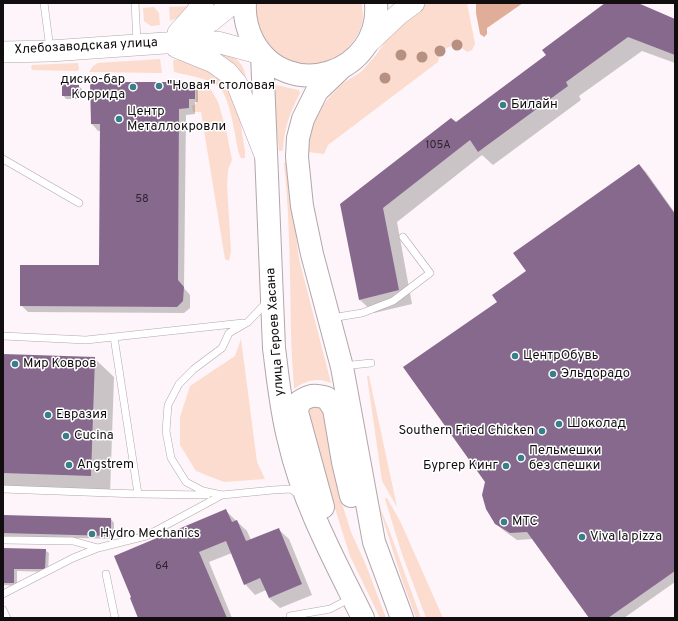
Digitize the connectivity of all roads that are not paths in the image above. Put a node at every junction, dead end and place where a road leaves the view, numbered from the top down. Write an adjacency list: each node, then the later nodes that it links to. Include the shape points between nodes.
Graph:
1 (44, 3): 11 (lane)
2 (135, 3): 9 (lane)
3 (203, 3): 8 (main road)
4 (233, 3): 8 (main road, via 211,21)
5 (245, 3): 13 (main road, via 249,34)
6 (376, 3): 10 (main road, via 375,22)
7 (414, 3): 10 (main road)
8 (168, 43): 9 (main road, Хлебозаводская улица); 13 (main road, Хлебозаводская улица, via 217,42); 16 (main road, via 213,62 227,72 237,84)
9 (138, 44): 11 (main road, Хлебозаводская улица)
10 (366, 45): 14 (main road)
11 (50, 51): 12 (main road, Хлебозаводская улица)
12 (3, 52)
13 (262, 54): 14 (main road, via 281,69 292,73 316,76); 16 (main road, улица Героев Хасана)
14 (340, 69): 20 (main road, via 317,91 303,118 297,157 302,206)
15 (3, 159): 17 (lane)
16 (266, 159): 19 (main road, улица Героев Хасана)
17 (79, 203)
18 (404, 237): 20 (lane, via 430,274 393,301 362,313)
19 (271, 278): 21 (lane, via 264,305); 29 (main road, улица Героев Хасана, via 274,348 280,396 289,442)
20 (329, 318): 25 (main road)
21 (248, 322): 23 (lane); 28 (lane, via 229,332 222,348 179,384 168,405 166,431 172,458 186,482 203,491)
22 (3, 336): 23 (lane, via 86,340)
23 (114, 337): 27 (lane)
24 (371, 363): 25 (lane)
25 (342, 367): 31 (main road)
26 (3, 489): 27 (lane)
27 (138, 494): 28 (lane)
28 (222, 495): 29 (lane, via 291,489); 32 (lane, via 146,536)
29 (308, 502): 33 (main road, улица Героев Хасана)
30 (3, 540): 32 (lane, via 73,541)
31 (374, 542): 33 (main road, via 353,502 334,409 327,398 316,394 299,402 298,412 324,510); 42 (main road)
32 (98, 548): 35 (lane)
33 (331, 551): 36 (main road, улица Героев Хасана)
34 (106, 574): 40 (lane)
35 (3, 594)
36 (353, 597): 38 (lane, via 330,609); 41 (main road, улица Героев Хасана)
37 (3, 610): 39 (lane)
38 (290, 616)
39 (7, 618)
40 (114, 618)
41 (363, 618)
42 (402, 618)

